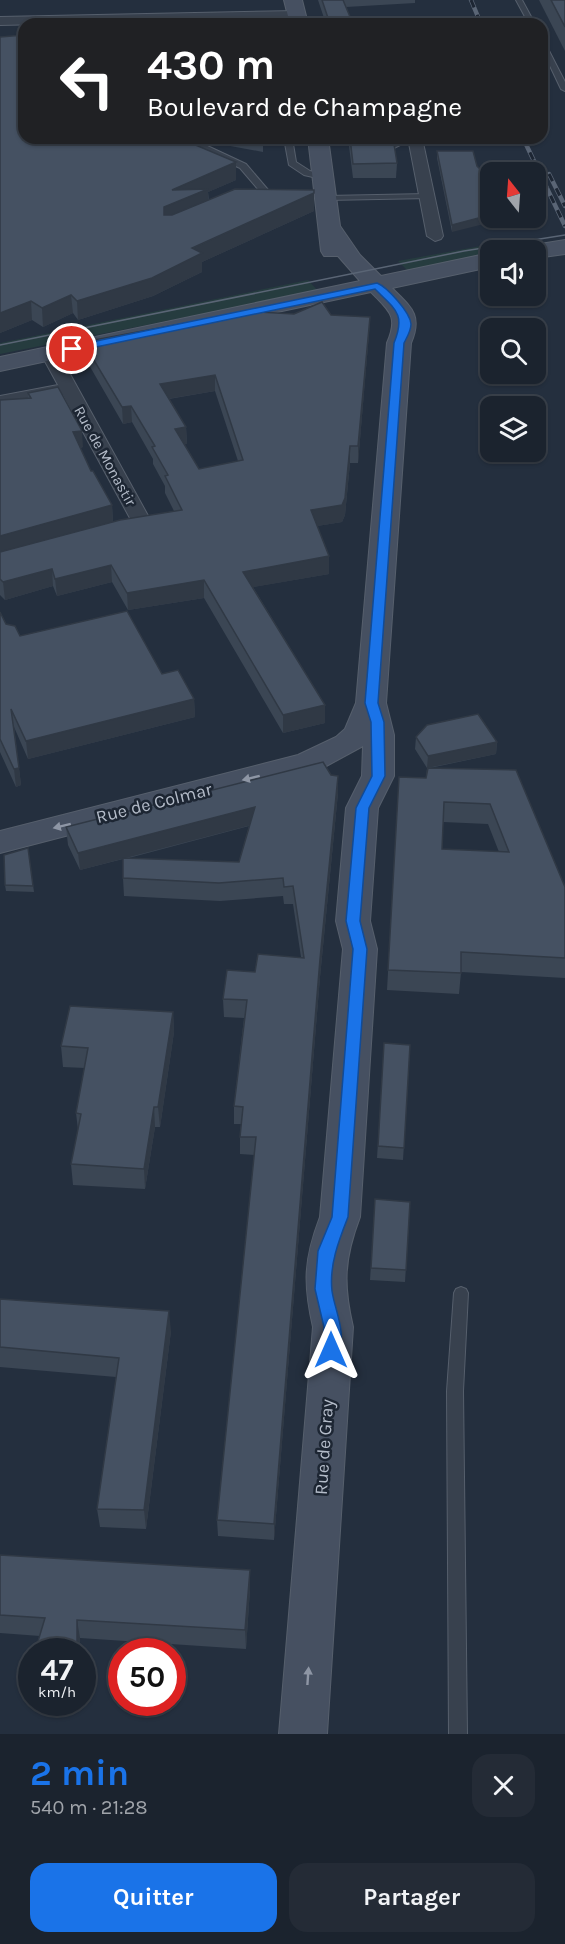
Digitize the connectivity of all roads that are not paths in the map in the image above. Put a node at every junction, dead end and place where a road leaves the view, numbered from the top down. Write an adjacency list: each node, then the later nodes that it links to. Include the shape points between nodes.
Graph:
1 (519, 0): 2 (lane)
2 (529, 18)
3 (0, 21): 4 (street)
4 (18, 21)
5 (548, 55): 6 (lane)
6 (565, 88)
7 (289, 144): 13 (lane, via 292,163 307,172)
8 (319, 144): 13 (main road, Rue de Gray)
9 (398, 144): 12 (lane)
10 (416, 144): 14 (street)
11 (198, 146): 15 (lane, via 243,166 277,201)
12 (392, 147)
13 (324, 196): 14 (lane); 20 (main road, Rue de Gray, via 333,255)
14 (427, 196): 16 (street)
15 (263, 200)
16 (435, 236)
17 (565, 247): 18 (main road)
18 (546, 250)
19 (480, 262): 20 (main road)
20 (369, 287): 21 (main road); 26 (main road, Rue de Gray, via 399,343)
21 (50, 354): 22 (main road); 23 (street, Rue de Monastir)
22 (0, 364)
23 (68, 388): 24 (street); 25 (street, Rue de Monastir, via 142,523)
24 (0, 401)
25 (98, 535)
26 (371, 703): 27 (main road, Rue de Colmar, via 353,739); 28 (main road, Rue de Gray, via 378,728 378,776)
27 (308, 763): 28 (main road, Rue de Colmar, via 342,762 349,766 357,774); 29 (main road, Rue de Colmar, one-way to 29)
28 (363, 808): 31 (main road, Rue de Gray, one-way to 28, via 333,1327 324,1289 326,1251 340,1217 360,949 353,921)
29 (0, 842)
30 (461, 1293): 32 (lane, via 455,1391)
31 (303, 1734)
32 (459, 1734)

